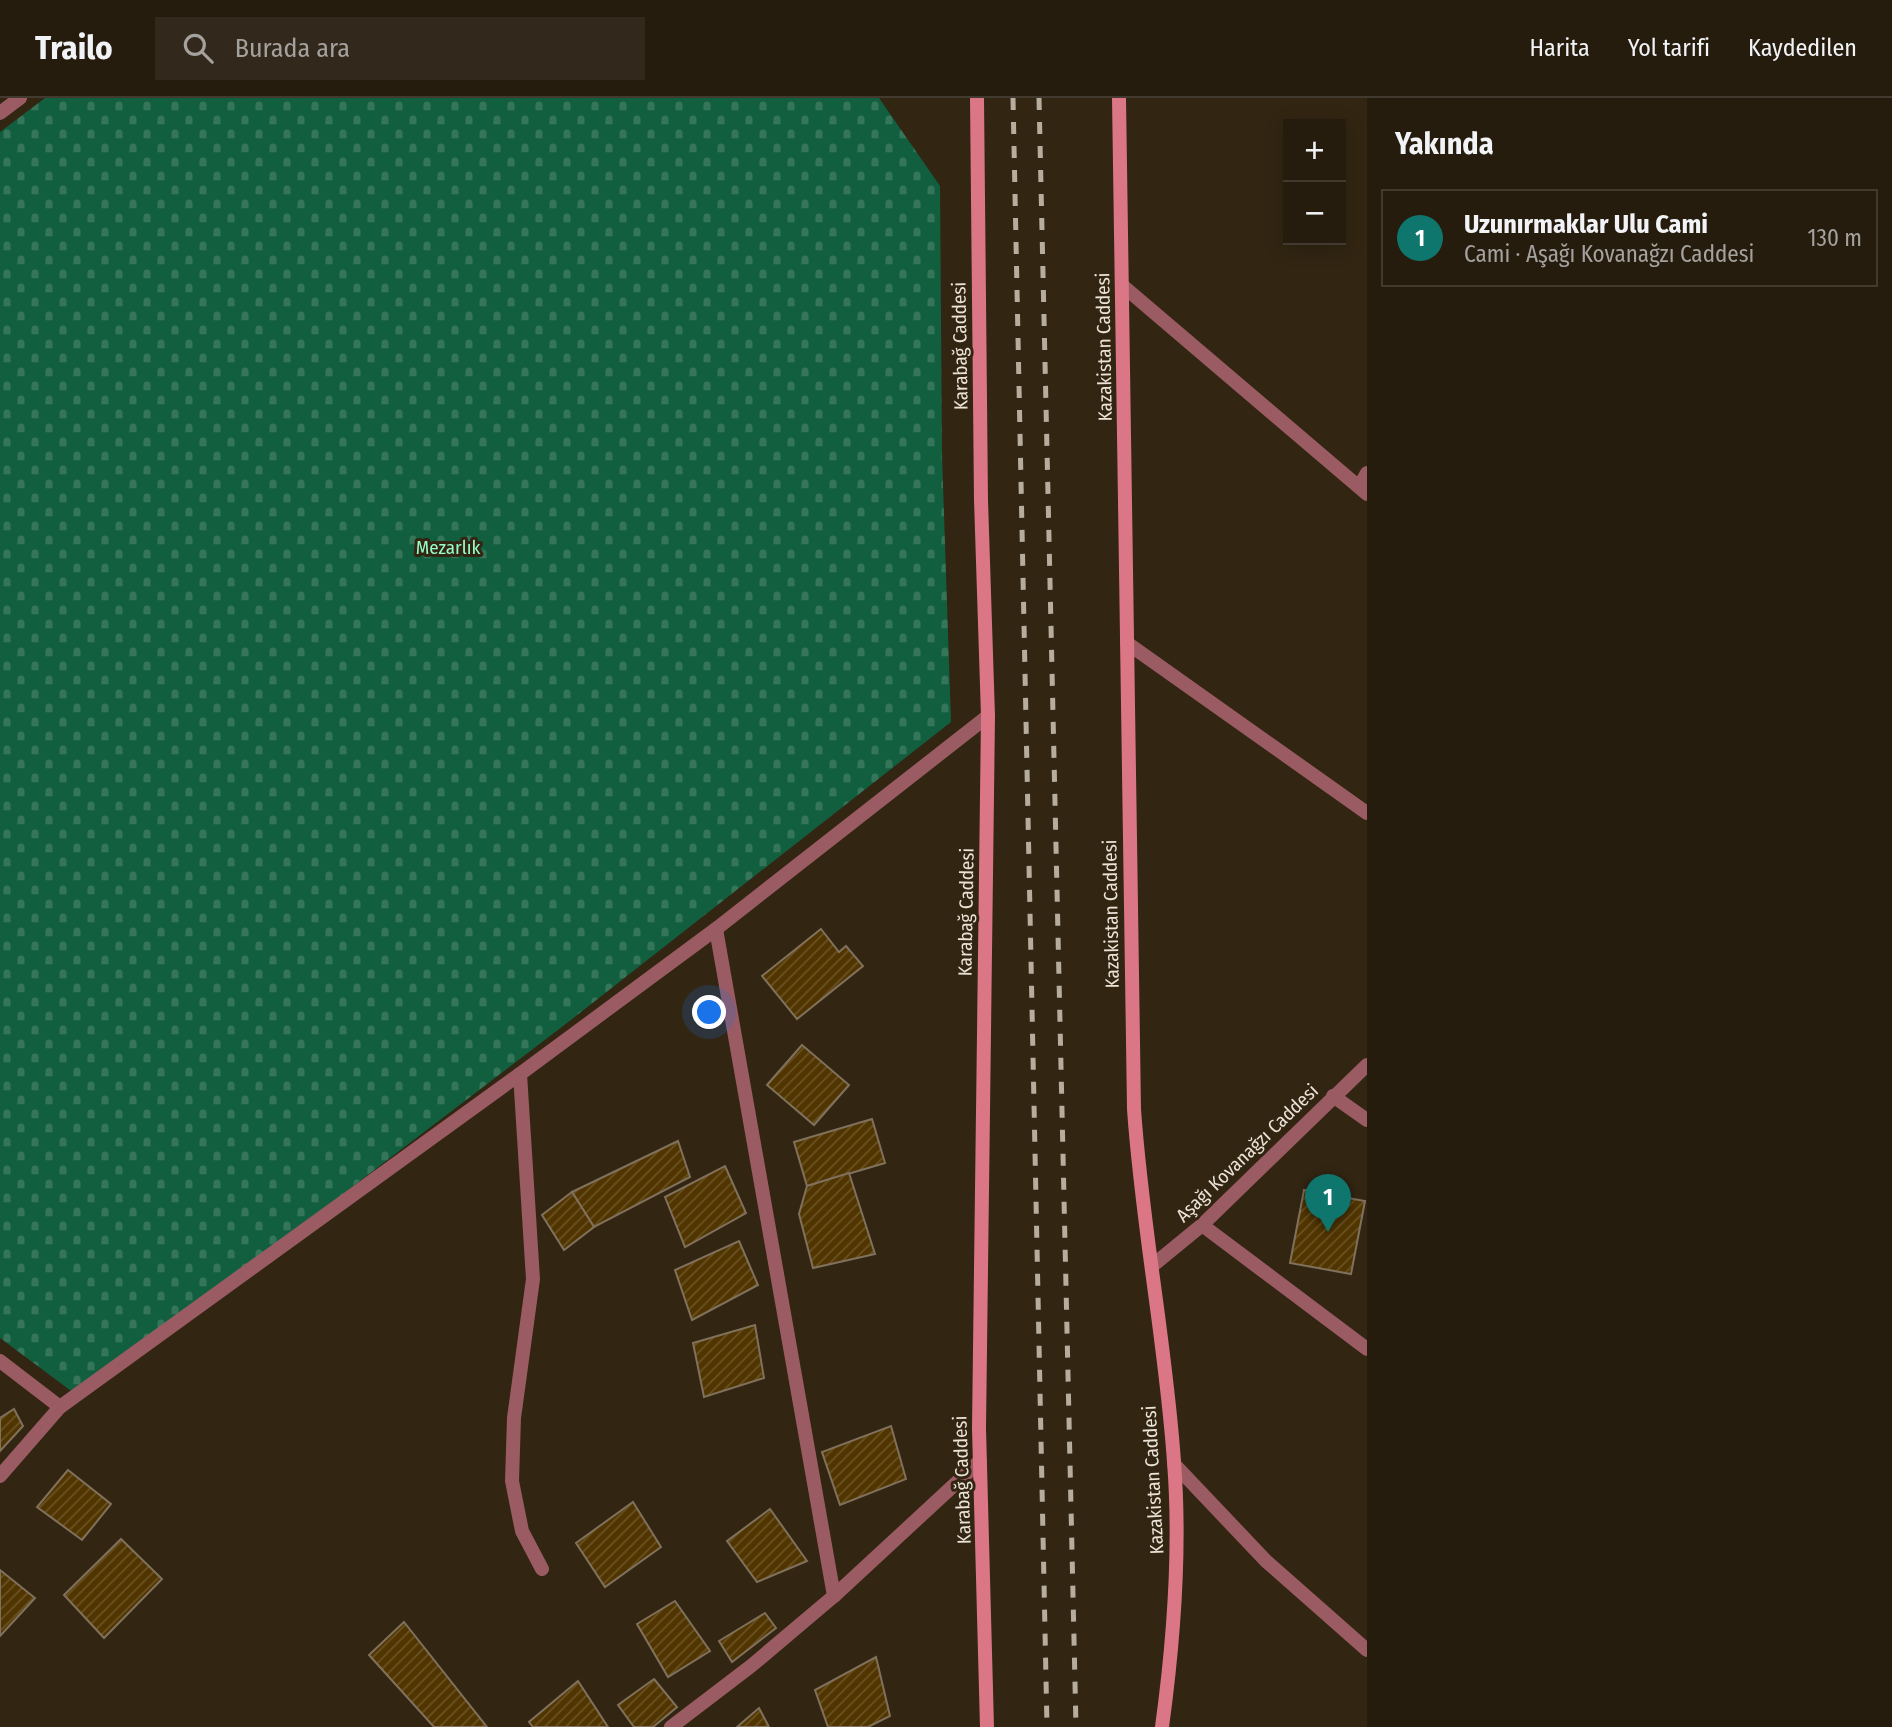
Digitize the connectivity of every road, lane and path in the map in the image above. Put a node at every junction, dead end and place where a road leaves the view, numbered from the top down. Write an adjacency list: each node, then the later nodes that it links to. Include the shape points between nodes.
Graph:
1 (20, 98): 4 (street)
2 (977, 98): 9 (main road, Karabağ Caddesi)
3 (1119, 98): 5 (main road, Kazakistan Caddesi)
4 (0, 113)
5 (1123, 286): 7 (street); 8 (main road, Kazakistan Caddesi)
6 (1367, 473): 7 (street)
7 (1363, 490)
8 (1127, 643): 10 (street); 17 (main road, Kazakistan Caddesi, via 1134,1109)
9 (988, 716): 11 (street); 21 (main road, Karabağ Caddesi)
10 (1367, 813)
11 (716, 929): 13 (street); 25 (street)
12 (1367, 1065): 14 (street, Aşağı Kovanağzı Caddesi)
13 (520, 1074): 20 (street); 24 (street, via 533,1279 514,1418 512,1481 522,1531)
14 (1333, 1097): 15 (street); 16 (street, Aşağı Kovanağzı Caddesi)
15 (1367, 1120)
16 (1202, 1224): 17 (street, Aşağı Kovanağzı Caddesi); 18 (street)
17 (1152, 1266): 22 (main road, Kazakistan Caddesi)
18 (1367, 1349)
19 (0, 1361): 20 (street)
20 (60, 1407): 23 (street)
21 (980, 1461): 25 (street); 28 (main road, Karabağ Caddesi)
22 (1174, 1464): 26 (street, via 1266,1561); 29 (main road, Kazakistan Caddesi, via 1176,1595)
23 (0, 1476)
24 (542, 1569)
25 (834, 1596): 27 (street)
26 (1367, 1650)
27 (671, 1727)
28 (987, 1727)
29 (1162, 1727)

